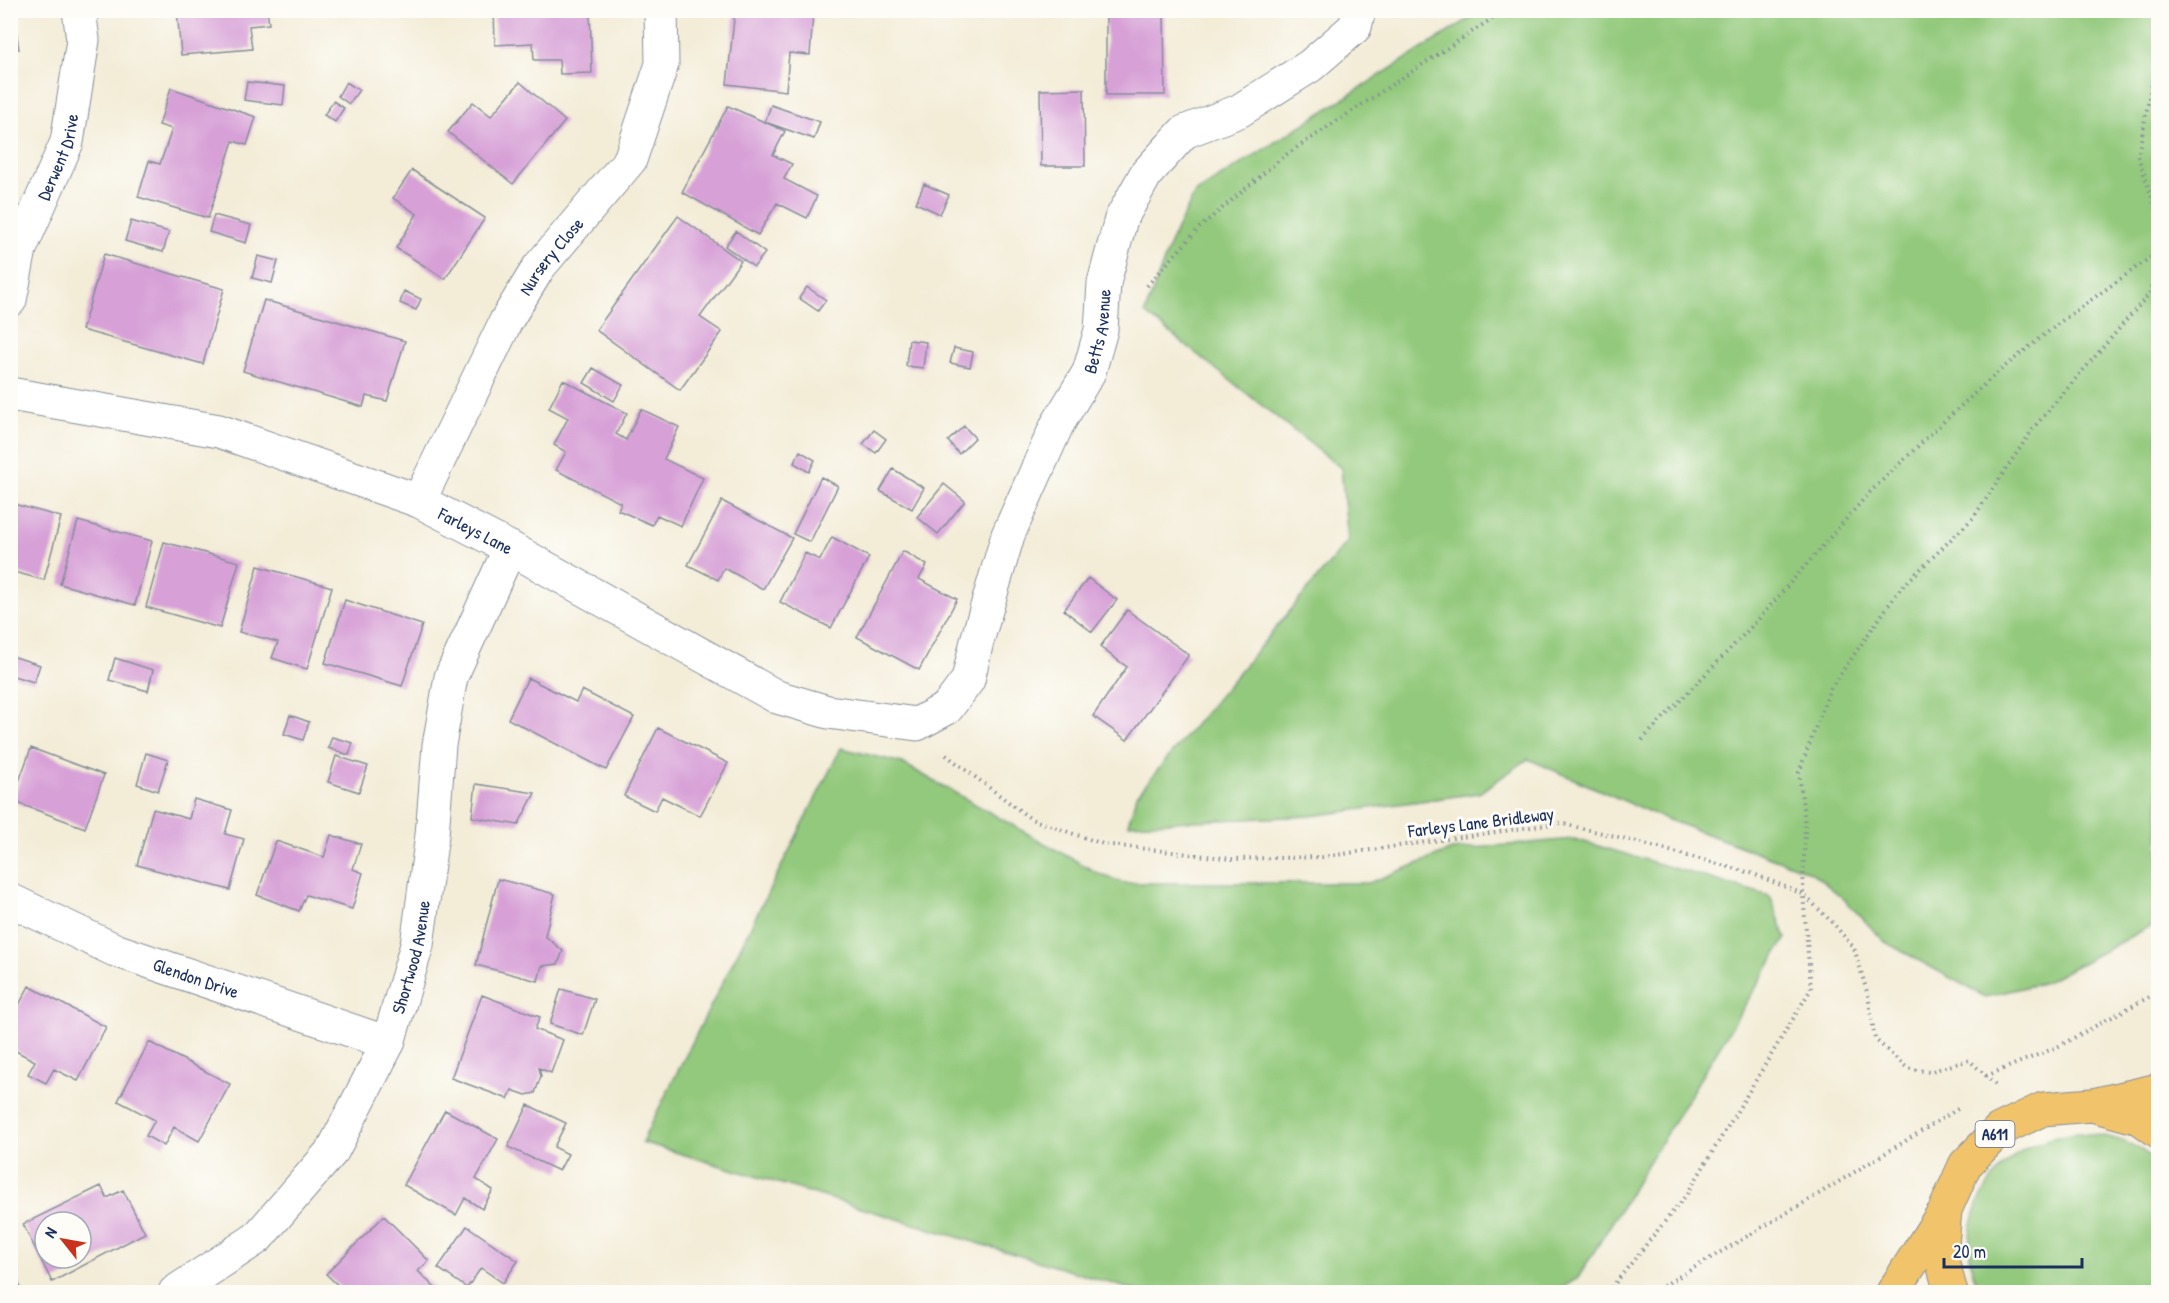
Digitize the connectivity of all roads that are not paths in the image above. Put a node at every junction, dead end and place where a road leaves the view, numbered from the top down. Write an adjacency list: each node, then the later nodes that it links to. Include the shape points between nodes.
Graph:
1 (79, 10): 4 (street, Derwent Drive, via 83,40 67,142 20,249)
2 (661, 10): 6 (street, Nursery Close, via 662,64 630,160 539,267 506,321)
3 (1359, 10): 8 (street, Betts Avenue, via 1355,27 1310,66 1239,111 1184,132 1146,174 1121,219 1104,283 1101,330 1089,372 1057,425 1008,535 968,680 947,708)
4 (10, 300)
5 (10, 394): 6 (street, Farleys Lane, via 219,431)
6 (419, 501): 7 (street, Farleys Lane)
7 (510, 548): 8 (street, Farleys Lane, via 777,697 828,712); 10 (street, Shortwood Avenue, via 451,677 439,745 417,945)
8 (917, 724)
9 (10, 900): 10 (street, Glendon Drive, via 115,950)
10 (388, 1043): 15 (street, Shortwood Avenue, via 333,1150 257,1238)
11 (2158, 1090): 12 (main road, A611)
12 (2092, 1105): 13 (main road, A611, via 2140,1118); 14 (main road, A611, via 2043,1109 1999,1130 1965,1166)
13 (2158, 1131)
14 (1945, 1210): 16 (main road, A611); 17 (main road, A611, via 1941,1257)
15 (176, 1293)
16 (1893, 1293)
17 (1951, 1293)

